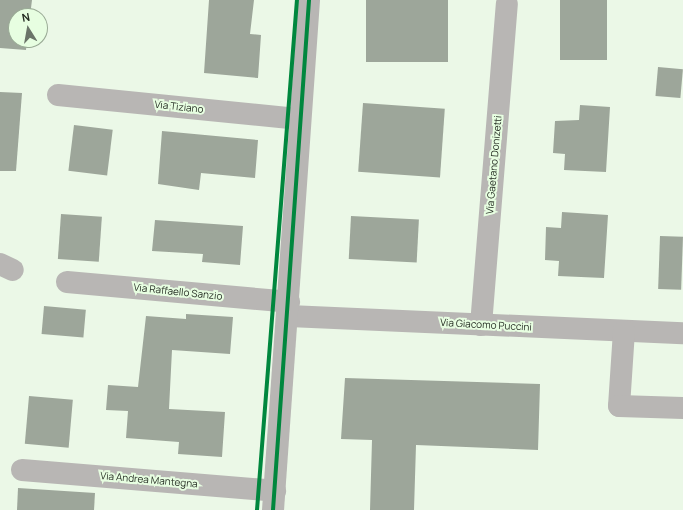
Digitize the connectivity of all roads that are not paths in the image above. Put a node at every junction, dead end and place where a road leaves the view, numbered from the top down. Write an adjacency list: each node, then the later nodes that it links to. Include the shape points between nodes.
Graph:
1 (309, 0): 4 (street)
2 (508, 4): 7 (street, Via Gaetano Donizetti)
3 (58, 95): 4 (street, Via Tiziano)
4 (300, 119): 6 (street)
5 (67, 282): 6 (street, Via Raffaello Sanzio)
6 (289, 309): 7 (street, Via Giacomo Puccini); 12 (street)
7 (481, 325): 8 (street, Via Giacomo Puccini)
8 (624, 331): 9 (street, Via Giacomo Puccini); 10 (street, via 619,406)
9 (683, 333)
10 (683, 408)
11 (22, 470): 12 (street, Via Andrea Mantegna)
12 (274, 501)

